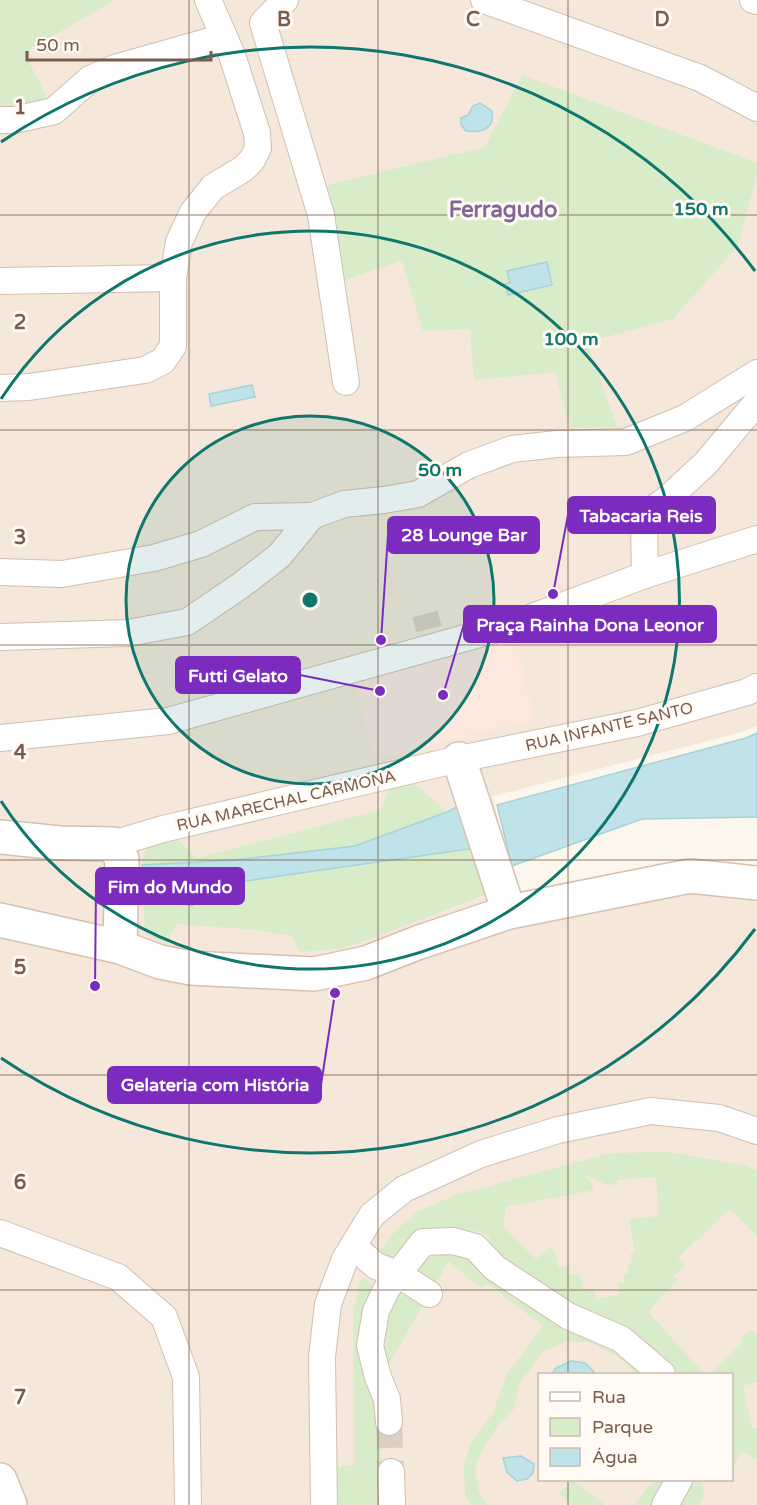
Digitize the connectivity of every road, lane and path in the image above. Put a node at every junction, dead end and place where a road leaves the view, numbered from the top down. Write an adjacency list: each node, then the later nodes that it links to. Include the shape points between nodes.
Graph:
1 (208, 0): 5 (street)
2 (285, 0): 4 (street)
3 (484, 0): 6 (street, via 700,78)
4 (263, 23): 5 (street); 11 (street, via 321,215)
5 (228, 46): 7 (street, via 107,72 90,80 54,111); 8 (street, via 257,133 258,148 243,169 213,187 193,212 179,242)
6 (757, 108)
7 (0, 120)
8 (173, 278): 9 (street); 12 (street, via 173,346 163,361 146,370)
9 (0, 281)
10 (757, 373): 14 (street, via 685,418 626,442 512,449 469,465 418,494 344,504)
11 (346, 382)
12 (0, 388)
13 (757, 402): 17 (street, via 706,463 649,512 644,524)
14 (312, 516): 16 (street, via 255,517 201,544 154,558 62,574); 18 (street, via 279,556 187,622 128,633)
15 (757, 539): 17 (street)
16 (0, 572)
17 (645, 575): 20 (street, via 508,626 168,721)
18 (0, 637)
19 (757, 687): 21 (street, RUA INFANTE SANTO)
20 (0, 738)
21 (463, 772): 23 (street, RUA MARECHAL CARMONA, via 163,829); 25 (street)
22 (0, 837): 23 (street, RUA MARECHAL CARMONA)
23 (118, 851): 27 (street)
24 (757, 883): 25 (street, via 690,876)
25 (509, 912): 27 (street, via 366,963 314,974 191,968 160,962)
26 (0, 920): 27 (street)
27 (120, 947)
28 (757, 1131): 30 (street, via 719,1118 651,1111 558,1130 481,1154 404,1189 372,1215)
29 (0, 1233): 39 (street, via 118,1277 164,1317 186,1377)
30 (352, 1246): 31 (street, via 376,1266); 40 (street, via 328,1304 322,1357)
31 (398, 1274): 32 (street); 33 (street, via 423,1242 453,1241 475,1247 495,1268 568,1316 621,1339); 34 (street, via 376,1311 370,1346 387,1399)
32 (429, 1294)
33 (661, 1373)
34 (389, 1422)
35 (391, 1472): 41 (street)
36 (0, 1480): 38 (street)
37 (678, 1481): 42 (street)
38 (10, 1505)
39 (188, 1505)
40 (324, 1505)
41 (392, 1505)
42 (665, 1505)

